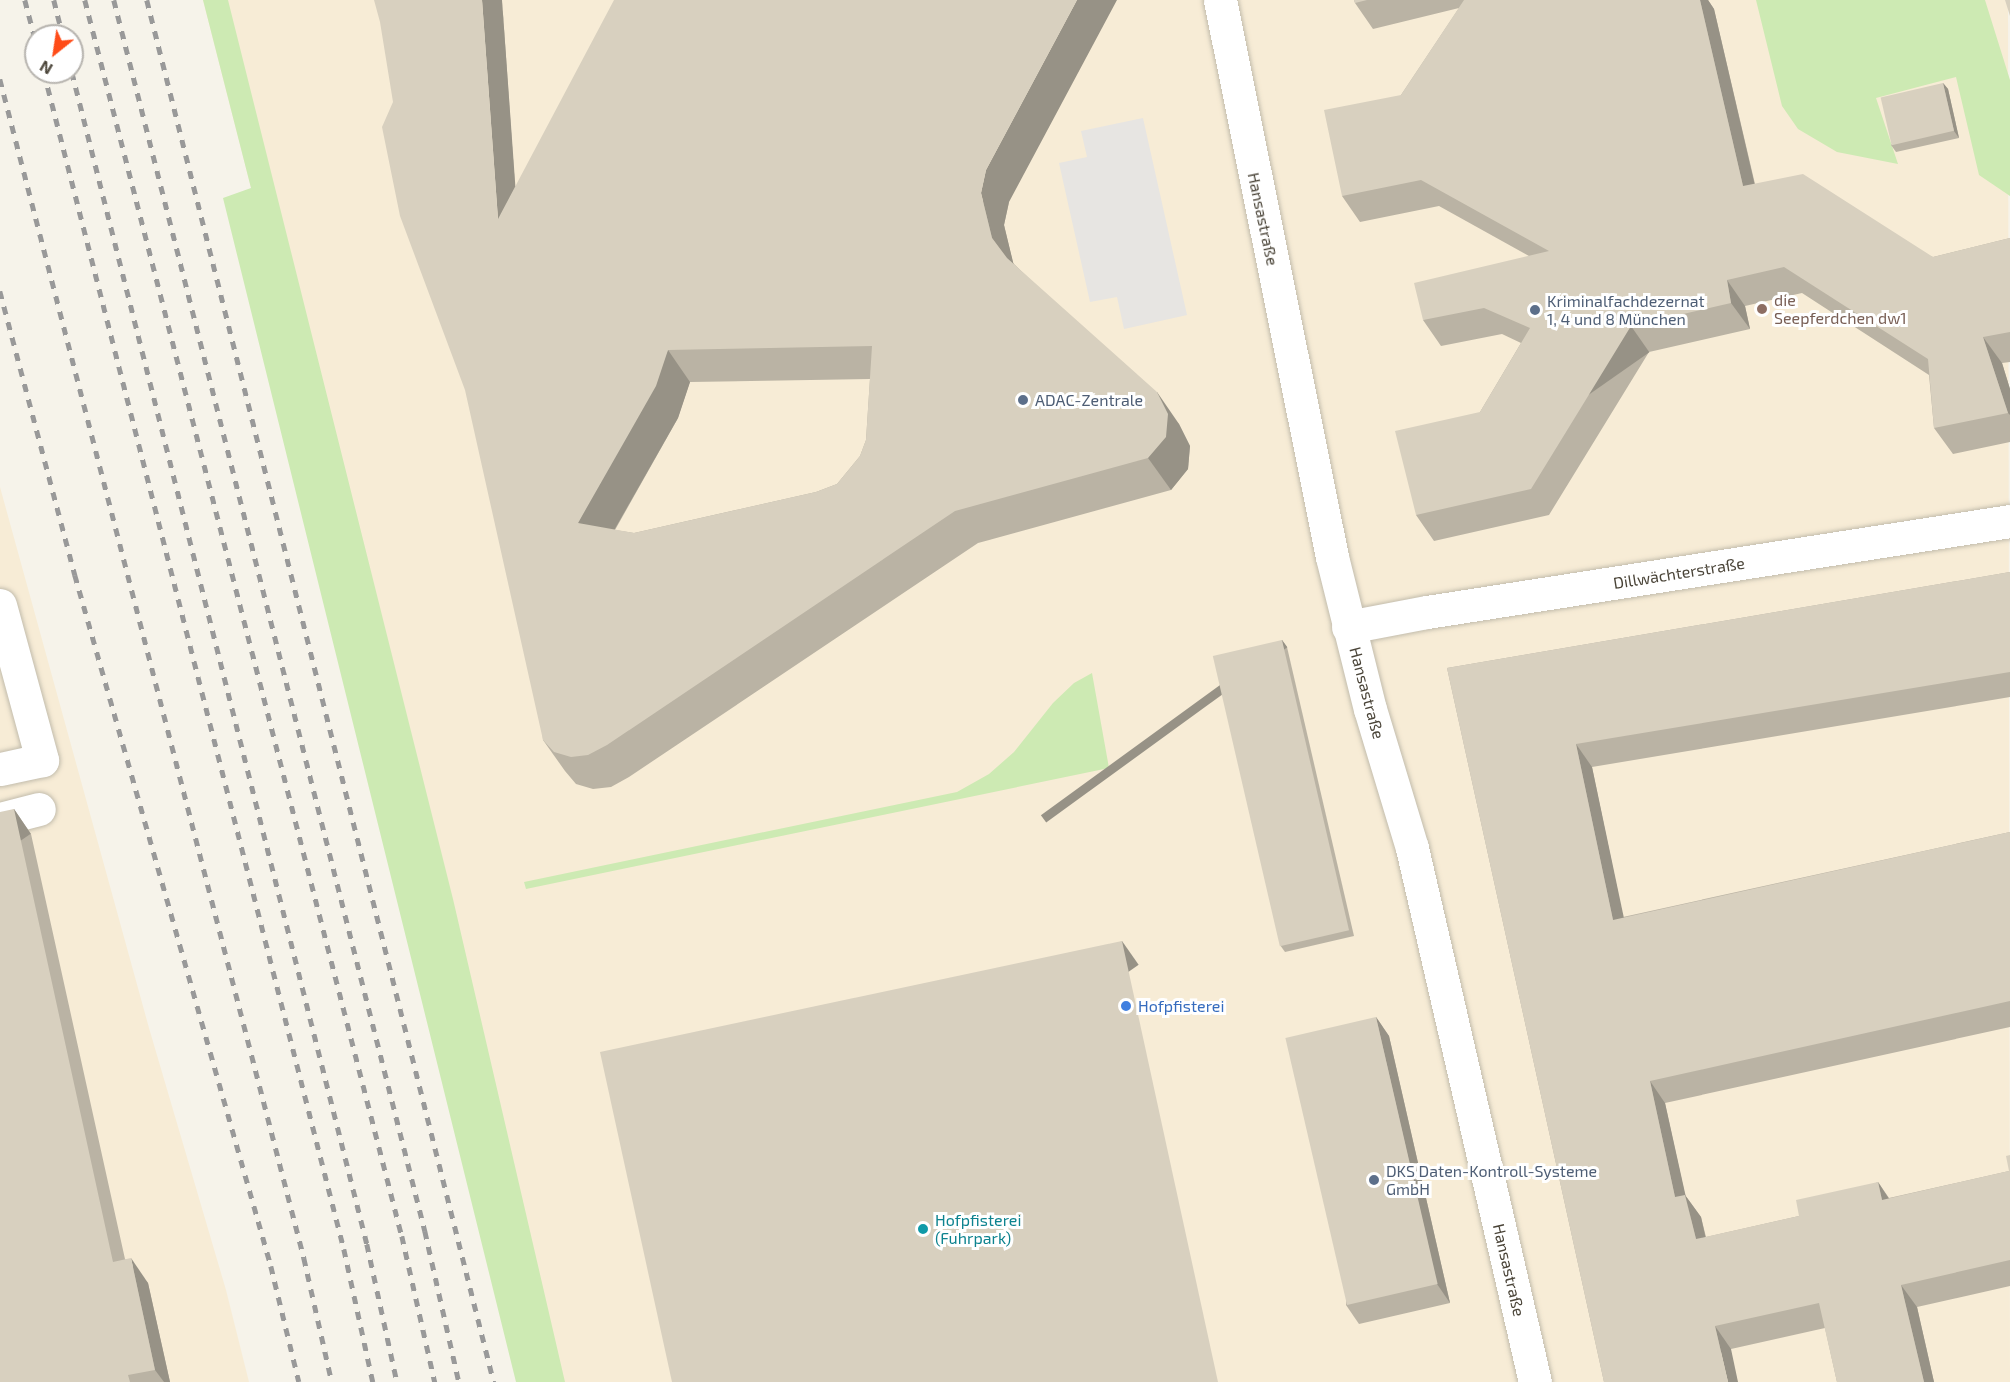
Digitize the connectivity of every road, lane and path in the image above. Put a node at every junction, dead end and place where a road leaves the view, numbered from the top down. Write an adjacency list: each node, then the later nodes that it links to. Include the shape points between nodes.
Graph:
1 (1220, 0): 4 (street, Hansastraße)
2 (2010, 521): 4 (street, Dillwächterstraße)
3 (0, 605): 5 (street, via 42,760)
4 (1348, 627): 8 (street, Hansastraße, via 1412,848)
5 (0, 769)
6 (39, 809): 7 (street)
7 (0, 819)
8 (1535, 1382)

